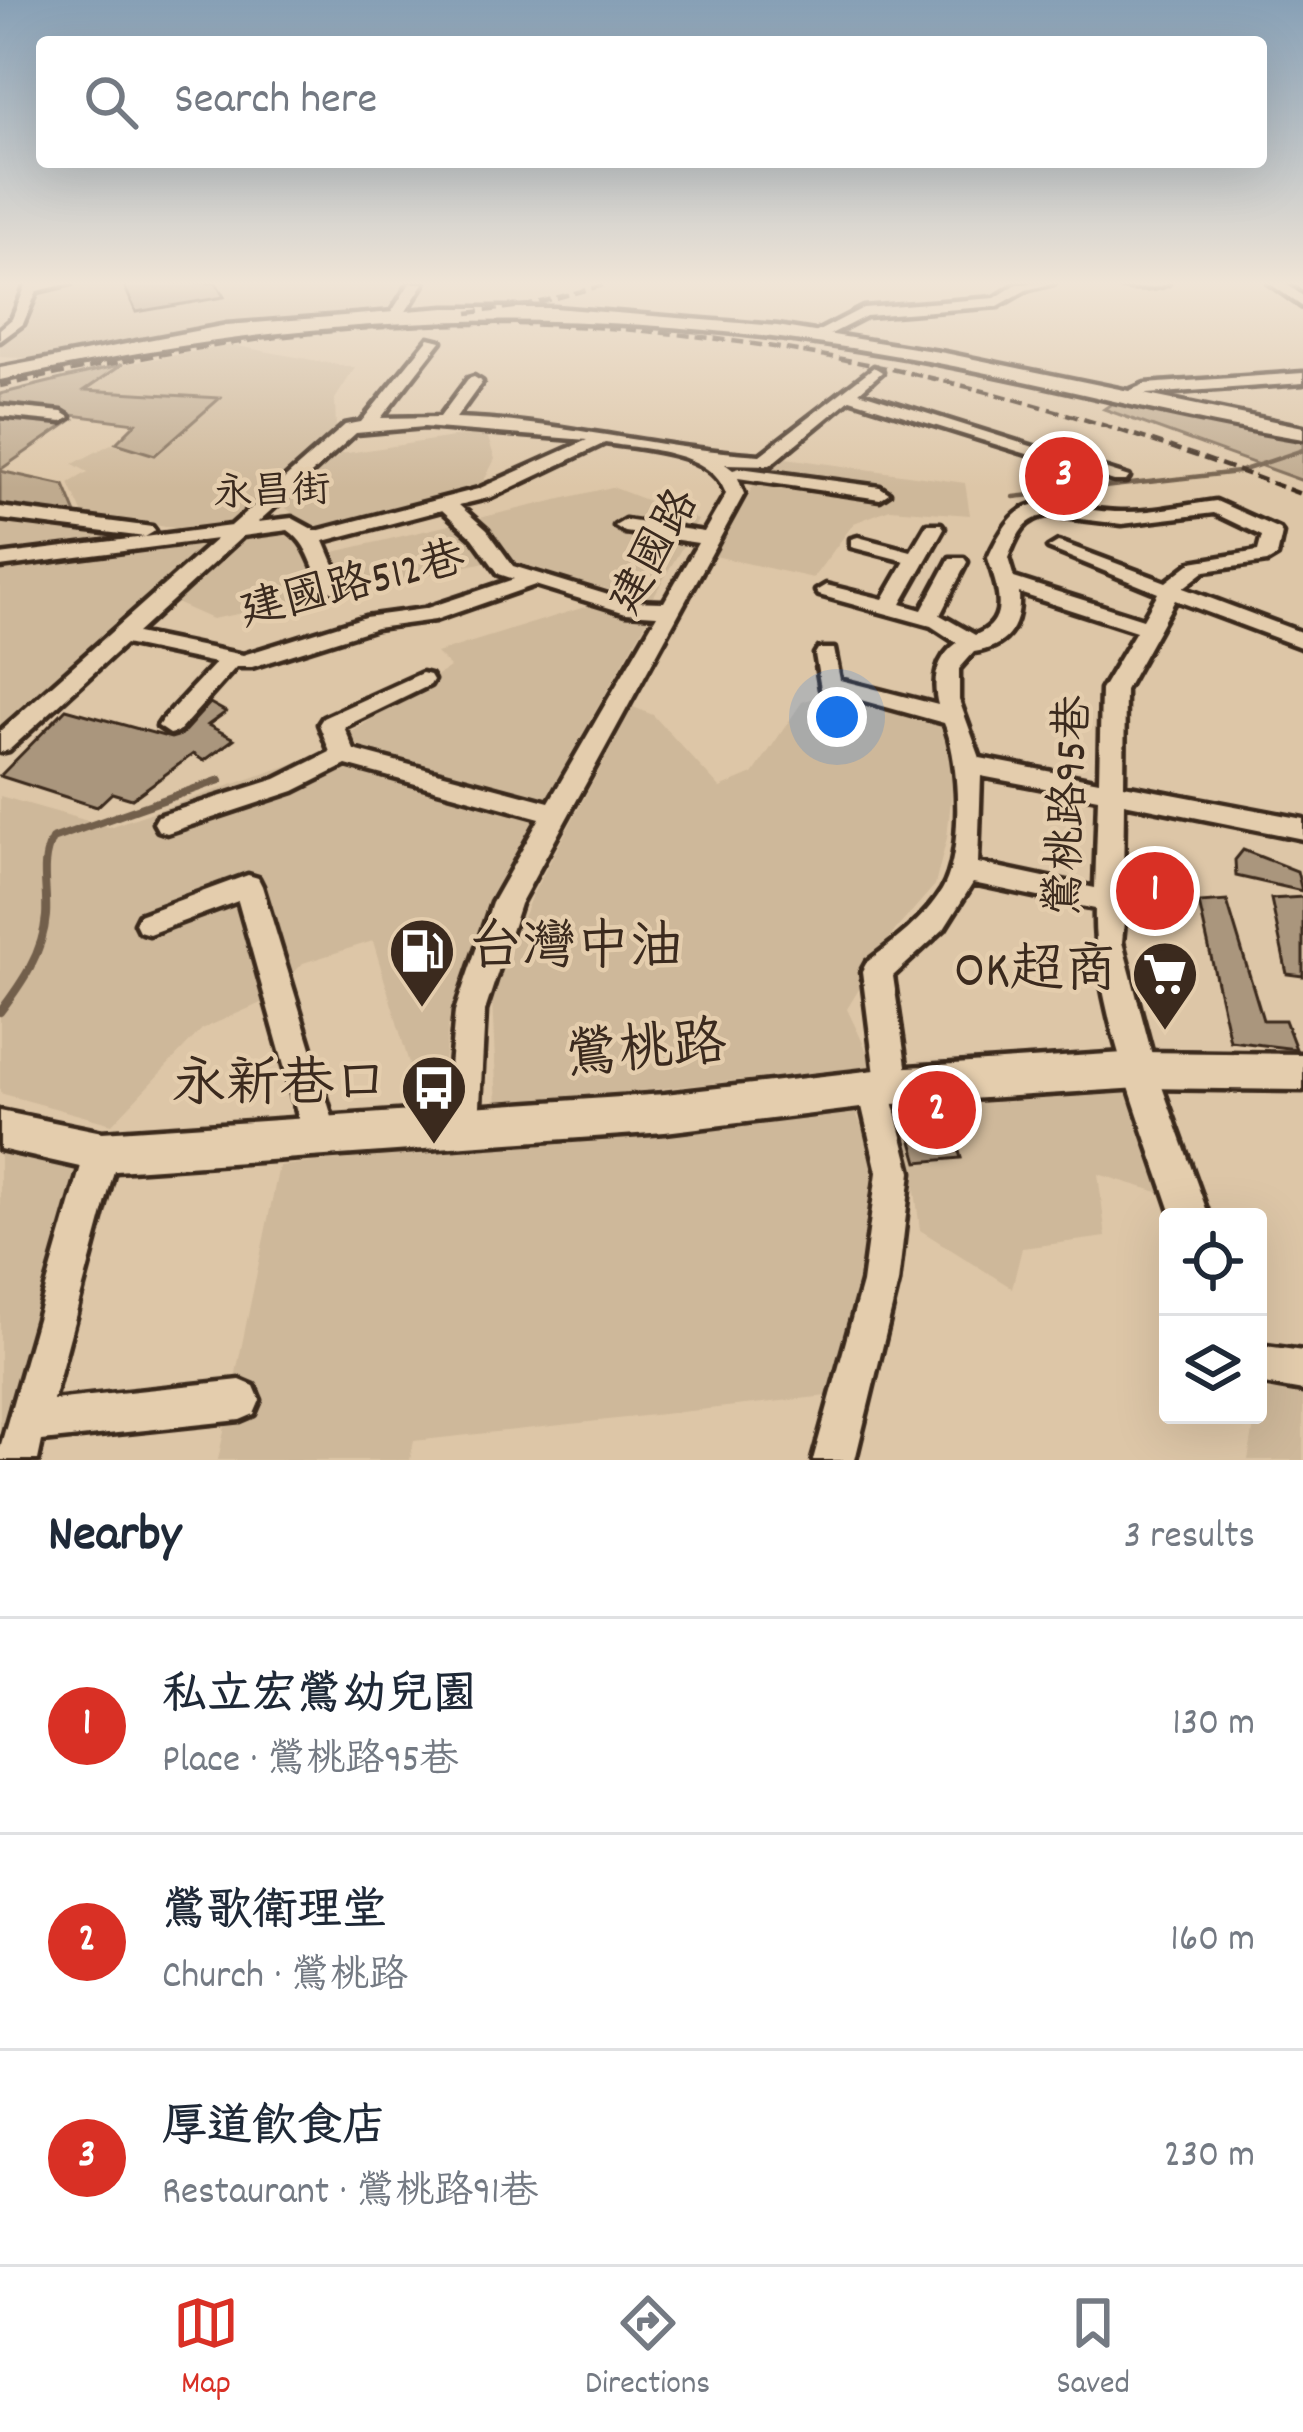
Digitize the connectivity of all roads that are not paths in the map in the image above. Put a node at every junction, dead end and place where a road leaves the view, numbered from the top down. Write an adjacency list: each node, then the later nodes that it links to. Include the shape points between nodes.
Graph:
1 (115, 351): 5 (main road)
2 (426, 351): 13 (street)
3 (887, 351): 9 (main road)
4 (874, 372): 8 (street)
5 (0, 374)
6 (1303, 378): 9 (street)
7 (474, 382): 14 (street)
8 (846, 393): 18 (street, via 764,461); 20 (street)
9 (1123, 397): 16 (main road)
10 (0, 411): 11 (street)
11 (22, 414): 12 (street); 15 (street)
12 (62, 417)
13 (369, 422): 14 (street, 建國路); 25 (street, via 351,429)
14 (445, 423): 17 (street, 建國路)
15 (0, 429)
16 (1303, 433)
17 (603, 439): 18 (street, 建國路); 22 (street, 永昌街)
18 (696, 457): 19 (street, 建國路)
19 (723, 471): 21 (street); 29 (street, 建國路, via 735,494)
20 (1120, 477)
21 (880, 493)
22 (446, 503): 28 (street, 永昌街); 35 (street, via 506,570)
23 (0, 513): 27 (street)
24 (625, 526): 29 (street)
25 (246, 528): 27 (street, 永昌街); 28 (street, 永昌街, via 292,524); 44 (street)
26 (934, 528): 32 (street)
27 (177, 535): 33 (street, 永昌街)
28 (314, 538): 37 (street)
29 (710, 539): 41 (street, 建國路)
30 (858, 543): 32 (street)
31 (1058, 548): 38 (street)
32 (917, 558): 40 (street)
33 (0, 561)
34 (957, 562): 42 (street)
35 (534, 579): 41 (street, via 626,607); 48 (street, 建國路512巷, via 427,615)
36 (1008, 583): 38 (street, via 998,558 1012,526 1047,508 1122,518 1216,507 1272,533 1267,556 1198,566); 43 (street); 46 (street, via 1010,620)
37 (333, 586)
38 (1172, 588): 43 (street, 鶯桃路95巷); 45 (street)
39 (826, 591): 40 (street)
40 (890, 607): 42 (street)
41 (671, 609): 56 (street, 建國路)
42 (928, 618): 46 (street)
43 (1149, 628): 55 (street, 鶯桃路95巷, via 1113,690)
44 (120, 636): 48 (street, 建國路512巷); 52 (street)
45 (1303, 640)
46 (976, 646): 50 (street, via 946,671)
47 (826, 654): 50 (street, via 830,684)
48 (231, 659): 51 (street)
49 (422, 680): 53 (street, via 331,724)
50 (948, 716): 54 (street)
51 (170, 726)
52 (0, 743)
53 (344, 756): 56 (street); 57 (street)
54 (966, 764): 55 (street); 59 (street)
55 (1108, 796): 58 (street); 60 (street, 鶯桃路95巷)
56 (555, 814): 65 (street, 建國路, via 506,903 470,1012)
57 (167, 823)
58 (1303, 829)
59 (962, 870): 60 (street); 64 (street, via 961,882 906,951 877,971)
60 (1112, 902): 62 (street, 鶯桃路95巷, via 1108,942)
61 (149, 923): 67 (street, via 248,886)
62 (1140, 1070): 63 (main road, 鶯桃路); 64 (main road, 鶯桃路); 69 (street, 鶯桃路95巷)
63 (1303, 1072)
64 (884, 1088): 65 (main road, 鶯桃路, via 665,1113); 74 (street, via 894,1172 880,1282)
65 (462, 1124): 67 (main road, 鶯桃路)
66 (1, 1132): 68 (main road, 鶯桃路)
67 (321, 1137): 68 (main road, 鶯桃路)
68 (101, 1152): 73 (street)
69 (1188, 1208)
70 (1267, 1365): 71 (street)
71 (1303, 1371)
72 (240, 1400): 73 (street)
73 (22, 1442)
74 (834, 1460)

